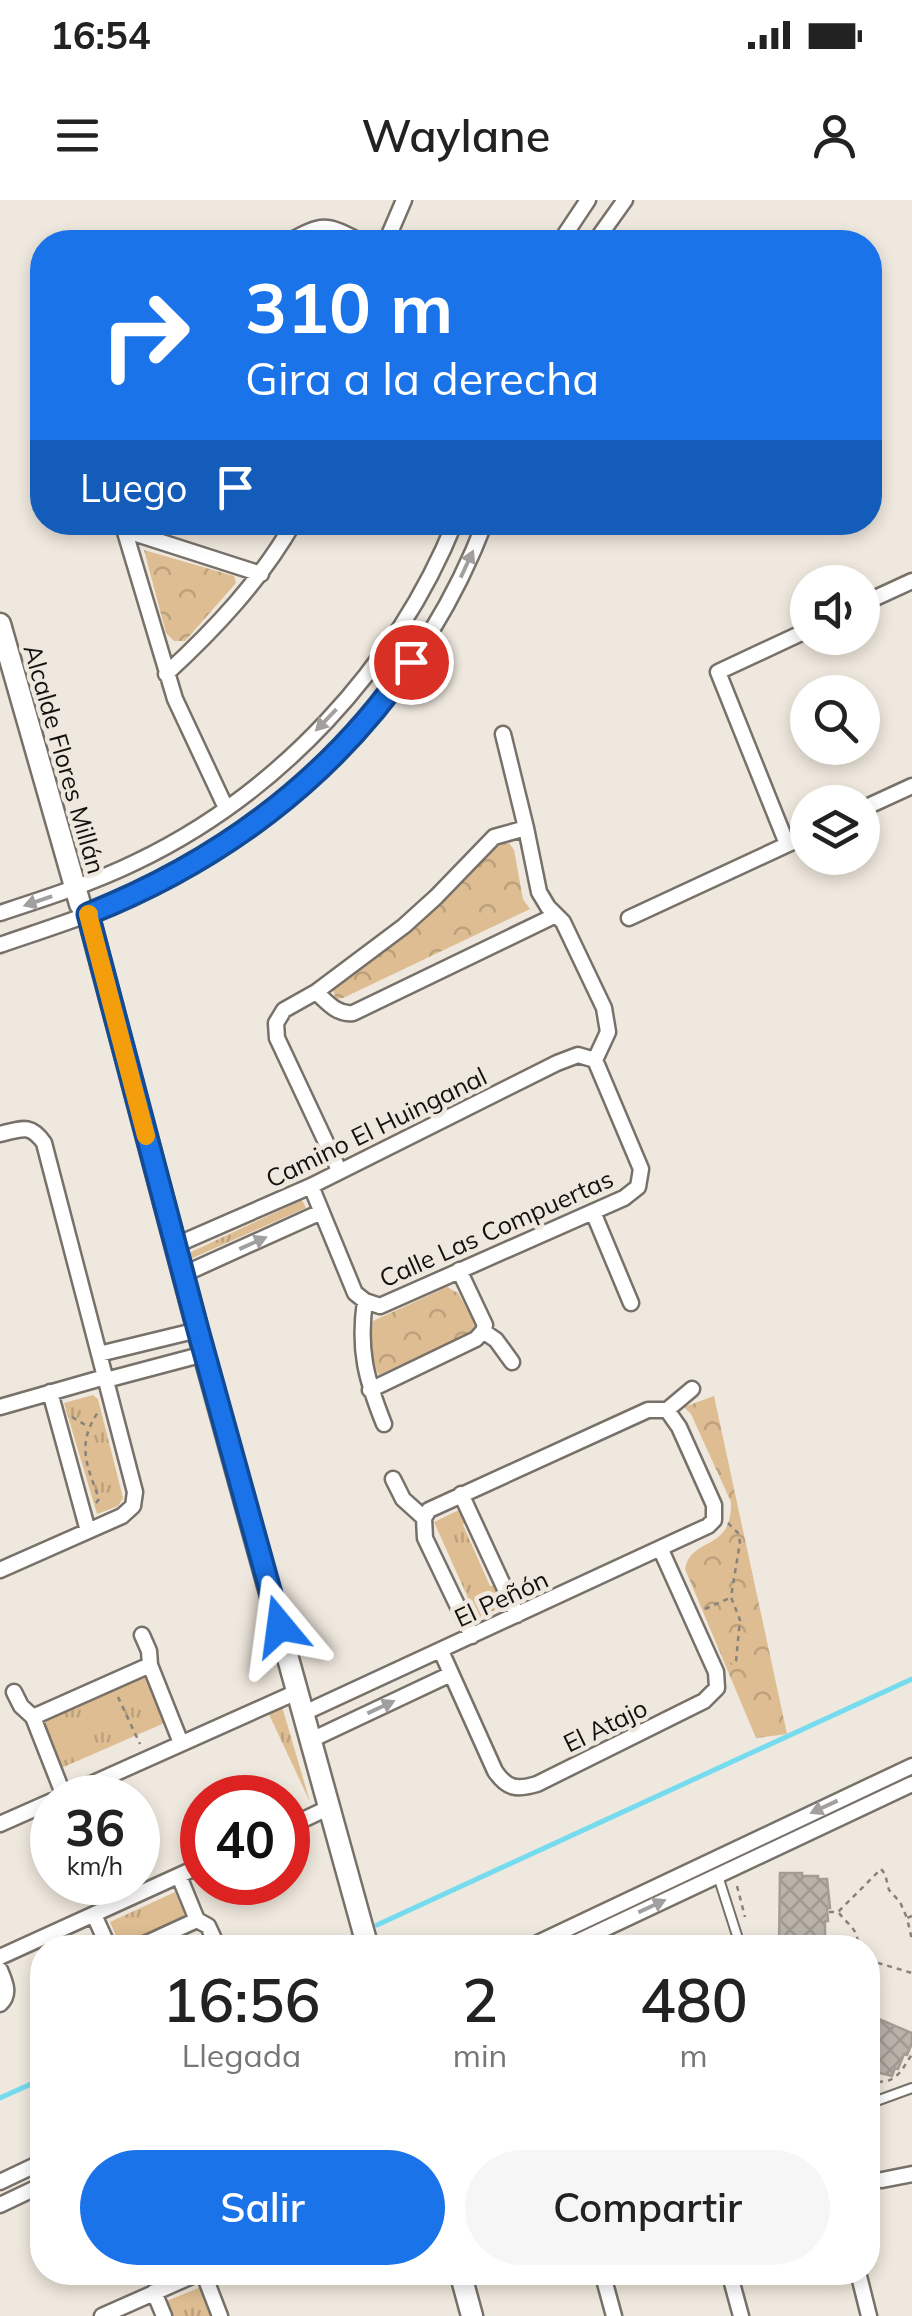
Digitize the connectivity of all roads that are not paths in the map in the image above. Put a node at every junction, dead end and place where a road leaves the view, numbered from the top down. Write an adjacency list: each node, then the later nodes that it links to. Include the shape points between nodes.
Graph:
1 (404, 200): 6 (street)
2 (588, 200): 7 (street)
3 (625, 200): 8 (street)
4 (310, 230): 5 (street)
5 (336, 230)
6 (391, 230)
7 (568, 230)
8 (604, 230)
9 (126, 535): 19 (street)
10 (149, 535): 14 (street)
11 (286, 535): 14 (street)
12 (449, 535): 21 (street, one-way to 21, via 394,638)
13 (478, 535): 22 (street, one-way to 13, via 375,711 423,645)
14 (260, 574): 19 (street)
15 (912, 581): 16 (street)
16 (880, 596)
17 (0, 624): 29 (street, Alcalde Flores Millán)
18 (790, 638): 28 (street, via 718,672)
19 (166, 674): 25 (street)
20 (503, 734): 26 (street)
21 (293, 753): 22 (street); 25 (street)
22 (319, 770): 31 (street, via 194,864)
23 (912, 786): 24 (street)
24 (880, 801)
25 (226, 808): 29 (street, via 138,861)
26 (526, 828): 32 (street, via 539,892); 35 (street, via 494,837 414,916)
27 (790, 843): 28 (street)
28 (787, 844): 33 (street)
29 (75, 888): 30 (street, one-way to 30); 31 (street, Alcalde Flores Millán)
30 (0, 913)
31 (88, 914): 34 (street); 42 (street, Alcalde Flores Millán)
32 (556, 915): 35 (street, via 353,1013 338,1011); 36 (street, via 604,1008 608,1032)
33 (629, 918)
34 (0, 946)
35 (316, 992): 38 (street, via 284,1010 275,1031)
36 (595, 1060): 38 (street, Camino El Huinganal, via 578,1054 557,1063); 41 (street, Calle Las Compuertas, via 641,1169 638,1187)
37 (0, 1134): 49 (street, via 24,1128 44,1143)
38 (339, 1170): 39 (street, Camino El Huinganal)
39 (312, 1186): 40 (street, Calle Las Compuertas); 42 (street, Camino El Huinganal)
40 (321, 1212): 44 (street, Camino El Huinganal, one-way to 40); 45 (street, Calle Las Compuertas, via 355,1293)
41 (593, 1212): 43 (street, Calle Las Compuertas); 46 (street)
42 (176, 1245): 44 (street, Alcalde Flores Millán)
43 (459, 1270): 45 (street, Calle Las Compuertas, via 380,1306); 48 (street)
44 (184, 1274): 47 (street, Alcalde Flores Millán)
45 (365, 1302): 54 (street, via 363,1361)
46 (631, 1303)
47 (198, 1330): 49 (street); 50 (street, Alcalde Flores Millán)
48 (483, 1331): 51 (street); 54 (street)
49 (99, 1354): 52 (street)
50 (204, 1354): 52 (street); 71 (street, Alcalde Flores Millán)
51 (512, 1362)
52 (107, 1384): 55 (street); 62 (street, via 135,1492 122,1516)
53 (692, 1389): 57 (street)
54 (370, 1390): 58 (street)
55 (50, 1392): 56 (street); 62 (street)
56 (0, 1406)
57 (667, 1410): 60 (street, via 648,1410); 63 (street, El Peñón, via 680,1426 714,1516 701,1532)
58 (384, 1424)
59 (393, 1480): 61 (street, via 402,1499)
60 (461, 1494): 61 (street); 65 (street)
61 (424, 1518): 67 (street, via 424,1538)
62 (86, 1525): 64 (street)
63 (661, 1550): 65 (street, El Peñón); 70 (street, El Atajo, via 716,1672 717,1688 704,1702 537,1784 510,1788 495,1771)
64 (0, 1570)
65 (517, 1616): 67 (street, El Peñón)
66 (142, 1636): 69 (street)
67 (472, 1636): 68 (street, El Peñón)
68 (441, 1651): 70 (street, El Atajo); 73 (street, El Peñón)
69 (150, 1665): 74 (street); 76 (street)
70 (450, 1674): 75 (street, one-way to 70)
71 (299, 1691): 73 (street, Alcalde Flores Millán); 76 (street)
72 (14, 1692): 74 (street)
73 (304, 1714): 75 (street, Alcalde Flores Millán)
74 (33, 1717): 78 (street)
75 (311, 1740): 81 (street, Alcalde Flores Millán)
76 (181, 1743): 79 (street)
77 (912, 1766): 85 (street, one-way to 85)
78 (52, 1775)
79 (109, 1775)
80 (912, 1784): 87 (street)
81 (330, 1808): 83 (street); 94 (street, Alcalde Flores Millán)
82 (30, 1811): 84 (street)
83 (310, 1817)
84 (0, 1824)
85 (712, 1860): 87 (lane); 95 (street)
86 (178, 1876): 88 (street); 89 (street)
87 (718, 1876): 96 (street, one-way to 87); 97 (lane)
88 (94, 1915): 90 (street); 91 (street)
89 (197, 1920): 92 (street); 93 (street)
90 (49, 1935)
91 (103, 1935)
92 (164, 1935)
93 (212, 1935)
94 (364, 1935)
95 (554, 1935)
96 (592, 1935)
97 (737, 1935)
98 (30, 1944): 99 (street)
99 (0, 1957)
100 (0, 1970): 101 (street, via 7,1986)
101 (3, 2002)
102 (912, 2088): 103 (lane)
103 (880, 2100)
104 (30, 2168): 107 (street)
105 (912, 2174): 106 (street)
106 (882, 2180)
107 (0, 2182)
108 (30, 2192): 109 (street)
109 (0, 2206)
110 (171, 2285): 116 (street)
111 (207, 2285): 119 (street)
112 (464, 2285): 120 (street)
113 (606, 2285): 121 (street)
114 (733, 2285): 122 (street)
115 (862, 2285): 123 (street)
116 (154, 2292): 117 (street); 118 (street)
117 (102, 2316)
118 (164, 2316)
119 (220, 2316)
120 (472, 2316)
121 (614, 2316)
122 (741, 2316)
123 (870, 2316)

